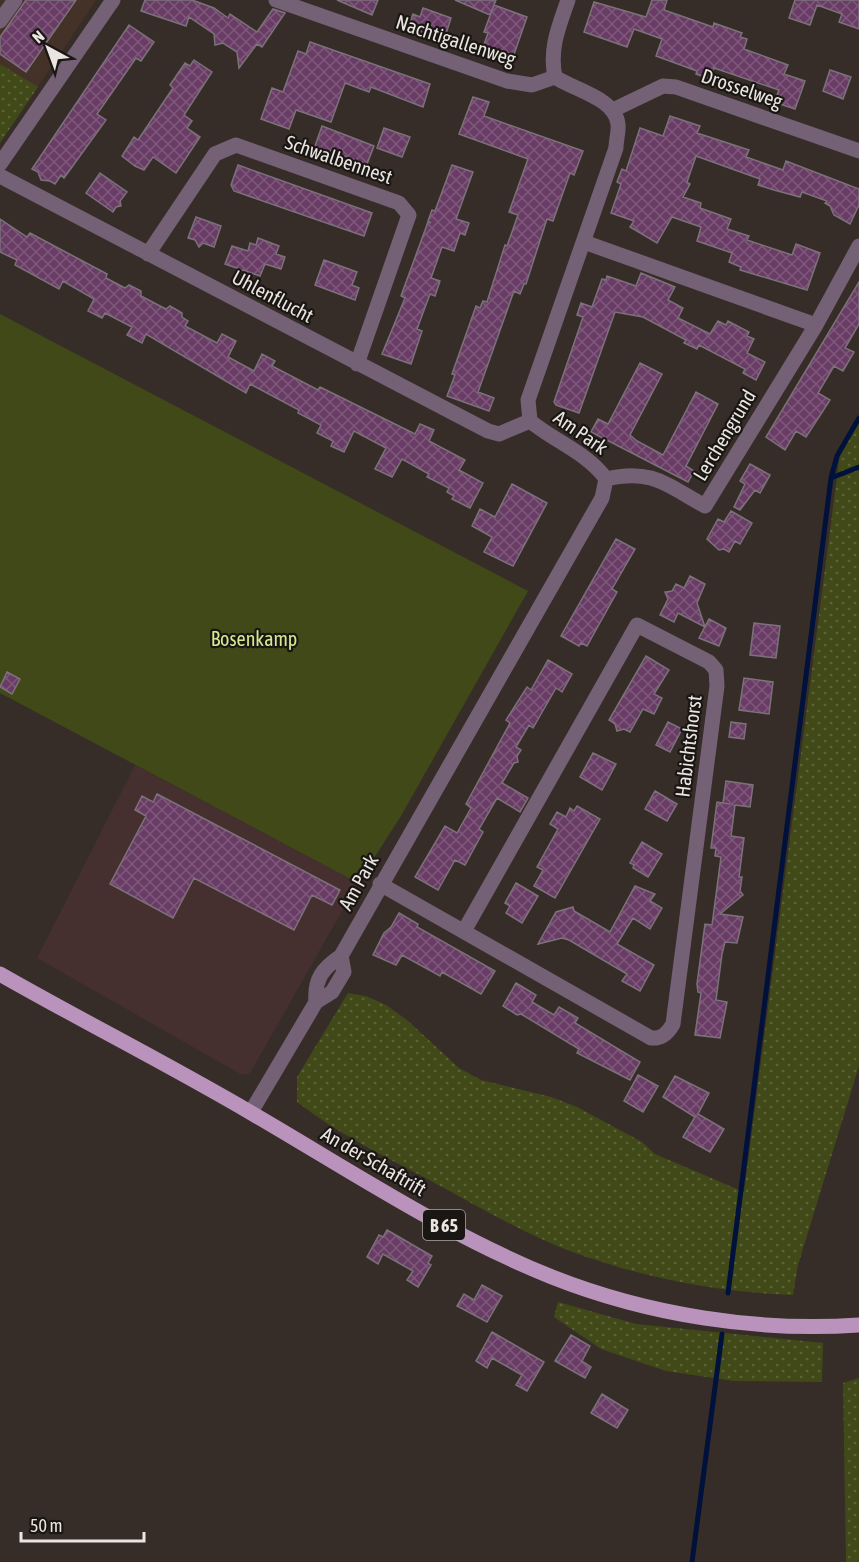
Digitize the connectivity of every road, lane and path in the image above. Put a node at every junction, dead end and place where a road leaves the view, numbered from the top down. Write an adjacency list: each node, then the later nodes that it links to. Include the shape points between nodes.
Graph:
1 (15, 0): 6 (street)
2 (113, 0): 10 (street)
3 (276, 0): 5 (street, Nachtigallenweg)
4 (568, 0): 7 (street, via 551,60)
5 (310, 5): 7 (street, Nachtigallenweg, via 507,81 532,85)
6 (0, 21)
7 (555, 77): 8 (street)
8 (613, 110): 9 (street, Drosselweg, via 663,86 676,87); 12 (street, Am Park, via 618,124 616,148)
9 (859, 151)
10 (0, 164)
11 (0, 176): 14 (street, Uhlenflucht)
12 (584, 242): 15 (street); 17 (street, Am Park, via 528,400)
13 (859, 246): 15 (street, Lerchengrund)
14 (148, 254): 16 (street, Uhlenflucht); 16 (street, Schwalbennest, via 215,154 236,145 399,202 409,215)
15 (816, 325): 18 (street, Lerchengrund, via 705,506 648,476)
16 (357, 364): 17 (street, Uhlenflucht, via 488,431 499,434)
17 (530, 421): 18 (street, Am Park, via 597,465)
18 (606, 479): 19 (street, Am Park, via 602,498)
19 (380, 884): 20 (street, Habichtshorst); 22 (street, Am Park, via 341,956 327,966 317,981 316,1002)
20 (464, 931): 20 (street, Habichtshorst, via 651,1038 668,1033 674,1024 717,686 716,670 709,662 637,625)
21 (0, 974): 22 (main road, An der Schaftrift / B 65)
22 (251, 1112): 23 (main road, An der Schaftrift / B 65, via 390,1197 487,1248 553,1277 652,1308 742,1324)
23 (859, 1325)

